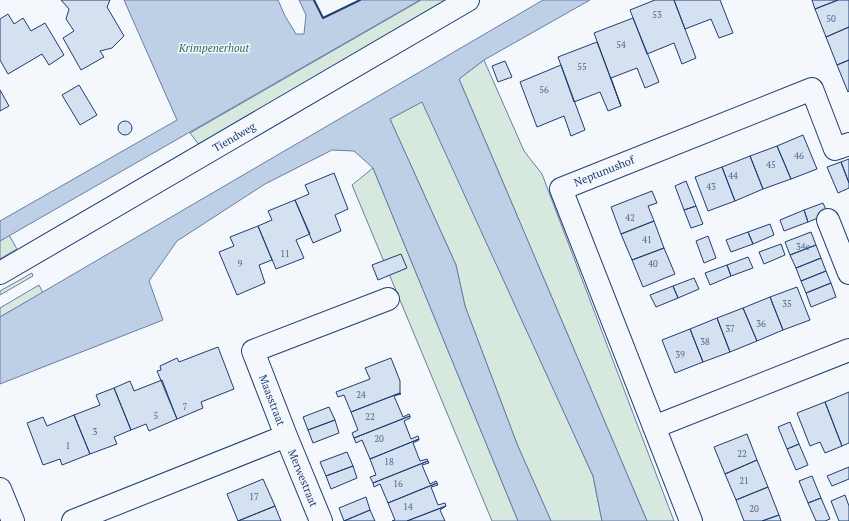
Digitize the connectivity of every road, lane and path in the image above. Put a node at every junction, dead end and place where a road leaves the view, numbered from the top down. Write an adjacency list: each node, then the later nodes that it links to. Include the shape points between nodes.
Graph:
1 (468, 0): 4 (street, Tiendweg)
2 (849, 144): 8 (street, Neptunushof, via 835,149 812,89 561,188)
3 (828, 220): 5 (street)
4 (1, 273)
5 (849, 273)
6 (388, 299): 9 (street, Maasstraat, via 253,352)
7 (849, 350): 8 (street)
8 (654, 427): 14 (street, Neptunushof)
9 (286, 436): 12 (street, Maasstraat); 13 (street, Merwestraat)
10 (0, 489): 11 (street)
11 (13, 521)
12 (73, 521)
13 (321, 521)
14 (691, 521)

